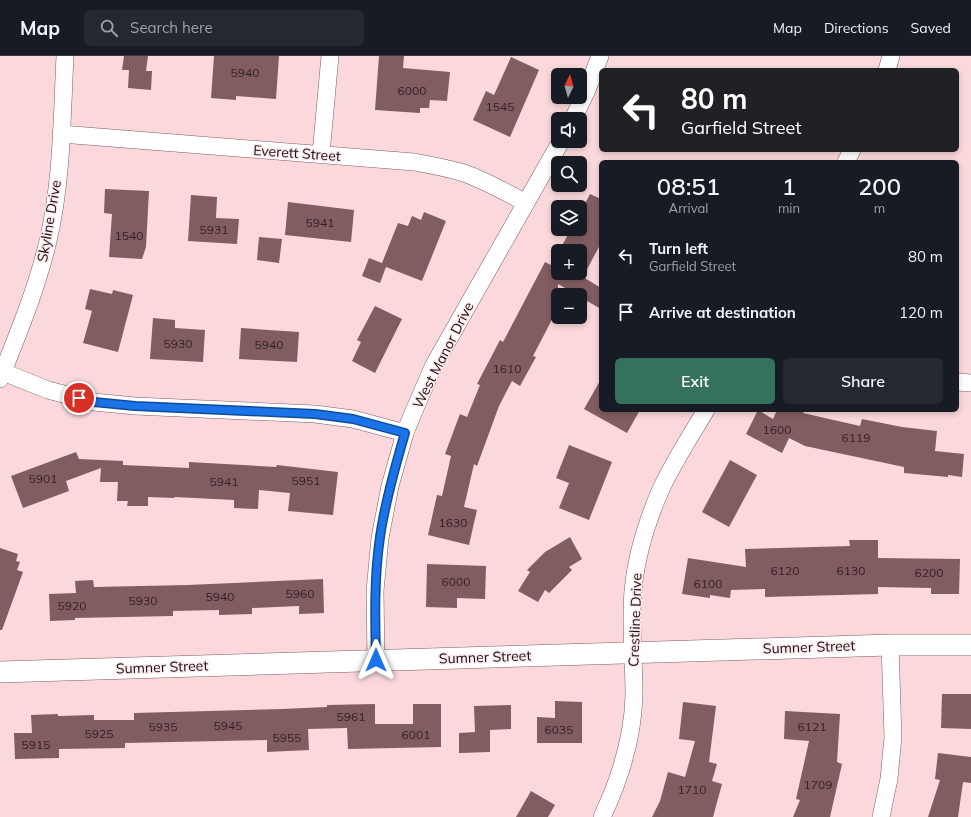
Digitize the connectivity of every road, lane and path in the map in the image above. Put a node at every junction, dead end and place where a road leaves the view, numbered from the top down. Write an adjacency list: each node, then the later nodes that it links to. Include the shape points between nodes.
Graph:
1 (66, 56): 7 (street, Skyline Drive)
2 (330, 56): 9 (street)
3 (600, 56): 6 (street)
4 (891, 56): 5 (street)
5 (888, 68)
6 (576, 112)
7 (61, 134): 9 (street, Everett Street); 11 (street, Skyline Drive, via 48,240 28,306)
8 (557, 148): 10 (street, West Manor Drive)
9 (321, 154): 10 (street, Everett Street, via 414,162 448,168 489,184)
10 (526, 203): 15 (street, West Manor Drive, via 434,365)
11 (1, 375): 15 (street, via 94,402 315,414 353,419)
12 (959, 382): 13 (street)
13 (971, 383)
14 (705, 412): 18 (street, Crestline Drive, via 662,488 648,521 633,591)
15 (405, 433): 19 (street, West Manor Drive, via 390,486 380,538 375,591)
16 (890, 644): 17 (street, Sumner Street); 18 (street, Sumner Street); 22 (street, via 893,737 889,779)
17 (971, 645)
18 (633, 652): 19 (street, Sumner Street); 21 (street, Crestline Drive, via 634,696 630,730 623,764)
19 (376, 660): 20 (street, Sumner Street)
20 (0, 672)
21 (602, 817)
22 (881, 817)

